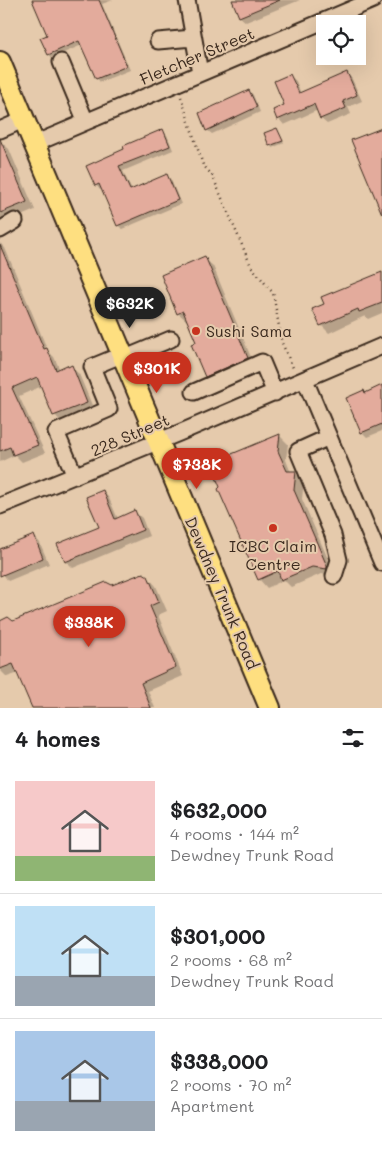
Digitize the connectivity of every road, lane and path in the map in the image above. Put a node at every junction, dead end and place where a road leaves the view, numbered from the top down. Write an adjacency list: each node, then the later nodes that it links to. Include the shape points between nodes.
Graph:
1 (187, 0): 3 (street)
2 (374, 0): 7 (street, Fletcher Street)
3 (193, 38): 4 (street); 7 (street)
4 (158, 41)
5 (0, 62): 9 (main road, Dewdney Trunk Road)
6 (61, 62): 10 (street)
7 (200, 73): 8 (street, Fletcher Street)
8 (175, 84): 10 (street, Fletcher Street); 18 (path, via 203,165 212,176 251,266 273,293 282,343)
9 (23, 120): 11 (street); 12 (main road, Dewdney Trunk Road)
10 (86, 122): 12 (street, Fletcher Street)
11 (0, 130)
12 (34, 144): 17 (main road, Dewdney Trunk Road)
13 (15, 221): 14 (street)
14 (0, 230)
15 (171, 339): 17 (street)
16 (382, 346): 18 (street, 228 Street)
17 (122, 357): 22 (main road, Dewdney Trunk Road); 23 (street, via 92,367 110,409 56,432)
18 (302, 381): 20 (street, 228 Street); 21 (street)
19 (194, 392): 20 (street, via 262,362)
20 (275, 393): 22 (street, 228 Street)
21 (329, 437): 25 (street); 26 (street, via 298,451 333,535 339,560)
22 (158, 442): 23 (street, 228 Street); 27 (main road, Dewdney Trunk Road)
23 (75, 476): 24 (street, 228 Street)
24 (0, 506)
25 (382, 563)
26 (334, 576)
27 (270, 708)

